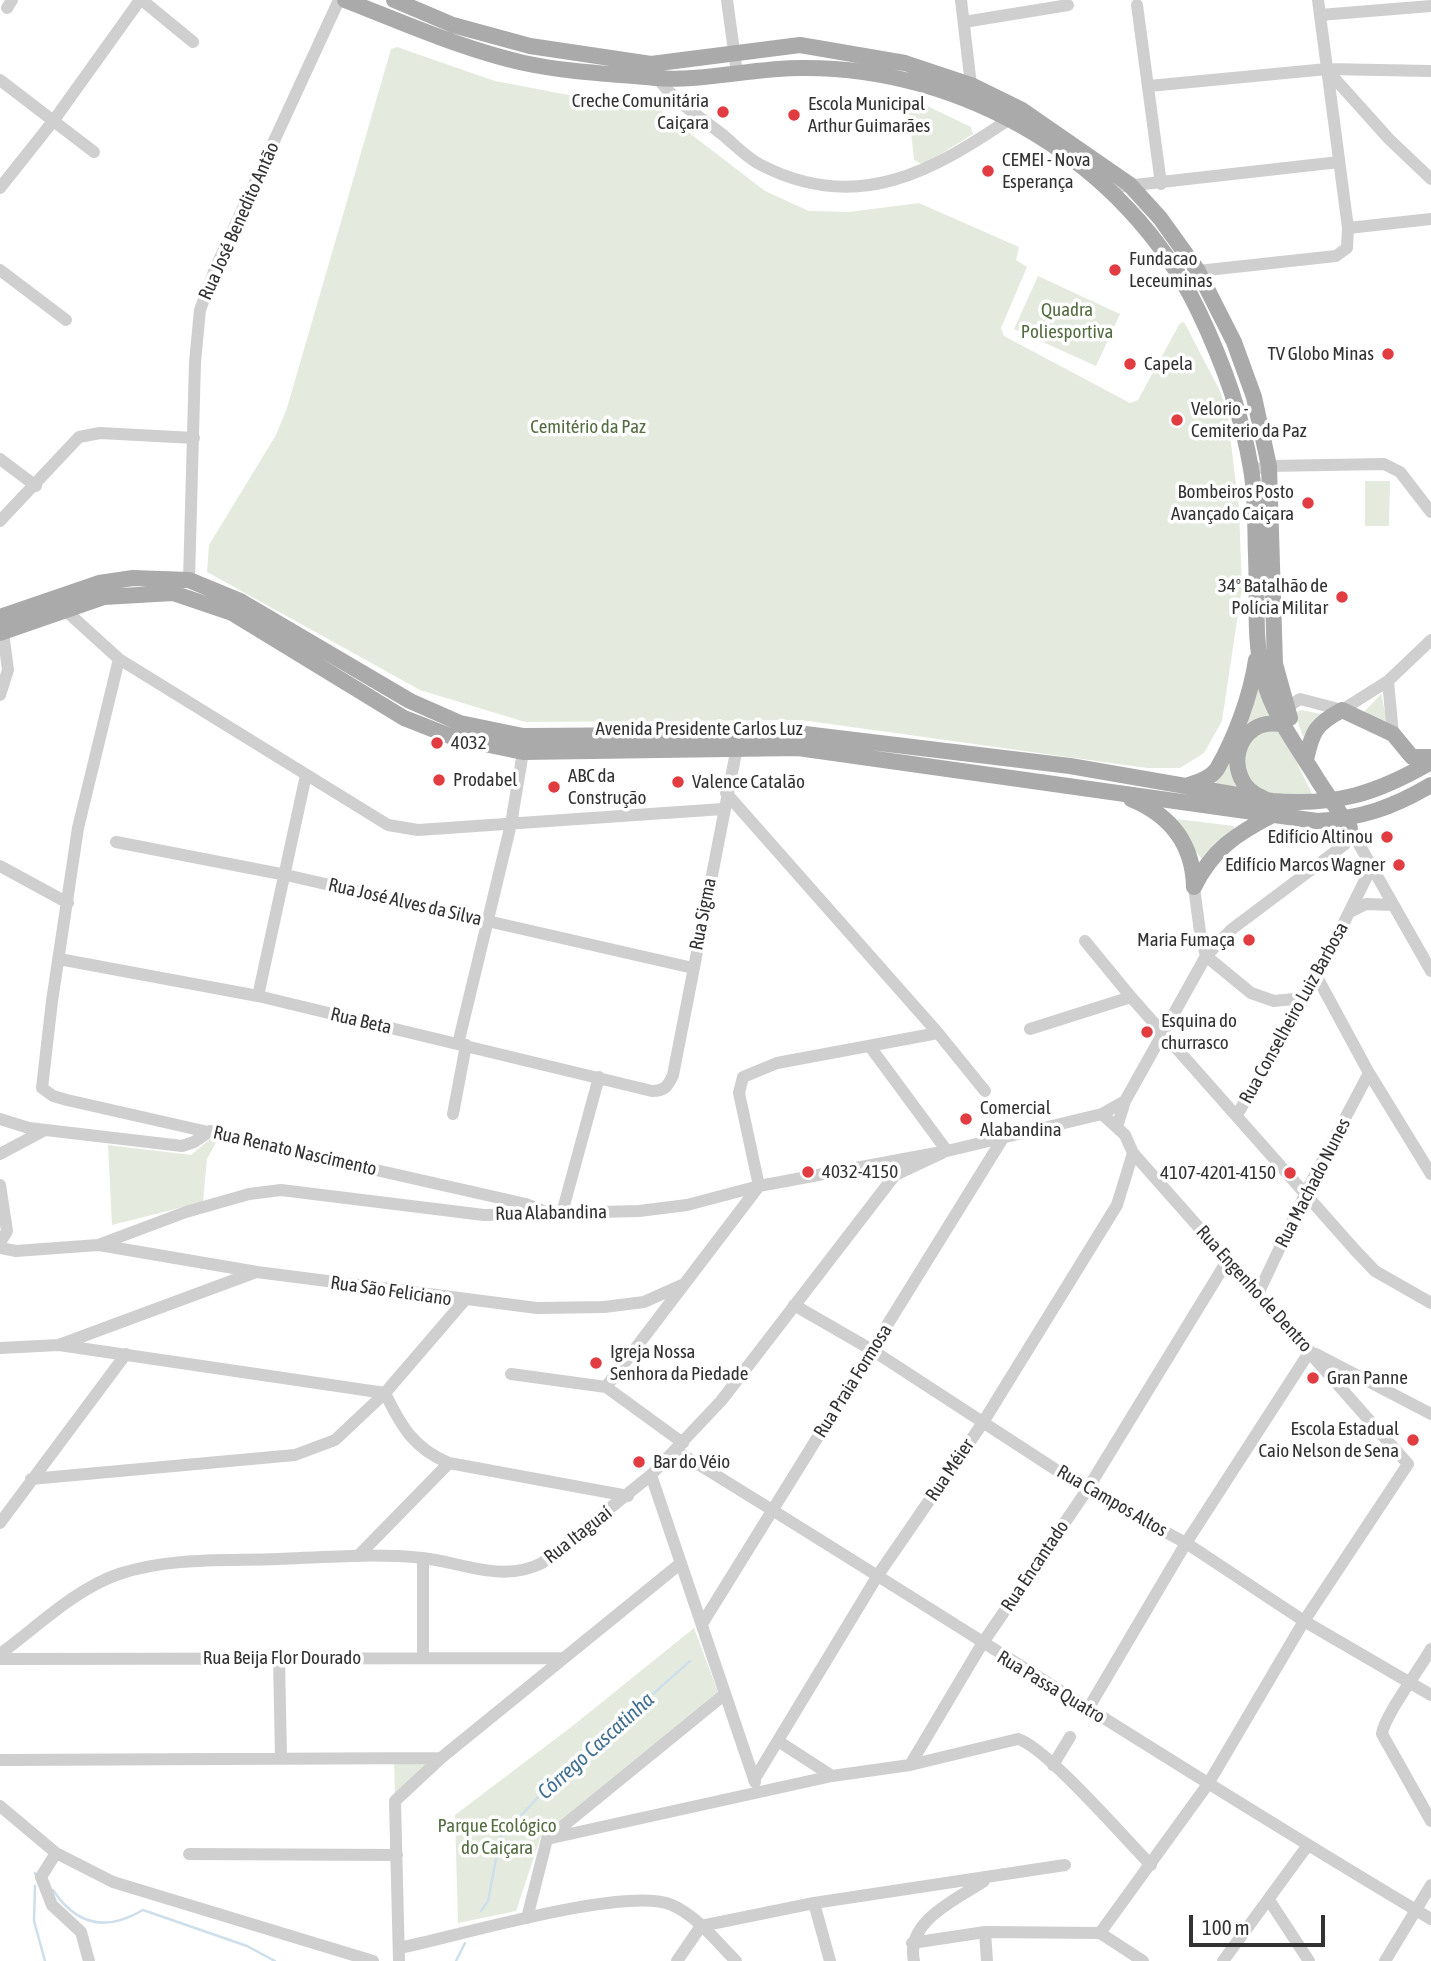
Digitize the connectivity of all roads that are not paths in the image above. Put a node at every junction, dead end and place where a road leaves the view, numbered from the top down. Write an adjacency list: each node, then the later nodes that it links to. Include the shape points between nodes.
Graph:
1 (141, 0): 13 (street); 25 (street)
2 (339, 0): 39 (street, Rua José Benedito Antão, via 200,310)
3 (345, 0): 19 (main road, via 464,47 527,63)
4 (394, 0): 14 (main road, via 453,25 530,46 651,64)
5 (727, 0): 14 (street)
6 (961, 0): 12 (street)
7 (1318, 0): 11 (street)
8 (1068, 5): 12 (street)
9 (1137, 5): 23 (street)
10 (1431, 6): 11 (street)
11 (1320, 15): 16 (street)
12 (964, 22): 22 (street)
13 (194, 42)
14 (734, 55): 15 (main road, via 800,45); 18 (street)
15 (905, 63): 21 (main road); 22 (main road)
16 (1327, 69): 17 (street); 23 (street); 27 (street); 28 (street)
17 (1431, 71)
18 (737, 73): 19 (main road); 21 (main road, via 801,68)
19 (659, 78): 24 (street, via 759,164 802,181 860,188 909,176 953,156)
20 (0, 80): 25 (street)
21 (901, 80): 24 (main road)
22 (971, 85): 24 (main road)
23 (1149, 86): 30 (street)
24 (1016, 114): 29 (main road); 32 (main road)
25 (54, 120): 26 (street); 31 (street)
26 (94, 152)
27 (1339, 162): 30 (street); 34 (street)
28 (1431, 179)
29 (1129, 184): 30 (street); 32 (street); 36 (main road)
30 (1161, 184)
31 (0, 188)
32 (1108, 188): 37 (main road)
33 (1431, 219): 34 (street)
34 (1348, 229): 36 (street, via 1347,248 1336,256)
35 (0, 270): 38 (street)
36 (1198, 271): 37 (street); 41 (main road, via 1234,342 1254,397)
37 (1182, 281): 42 (main road, via 1235,400)
38 (66, 320)
39 (194, 438): 43 (street, via 89,433 71,442); 46 (street, Rua José Benedito Antão)
40 (0, 458): 43 (street)
41 (1269, 466): 42 (street); 44 (street, via 1384,464 1400,472); 54 (main road, via 1272,631)
42 (1252, 470): 50 (main road)
43 (36, 486): 45 (street)
44 (1431, 512)
45 (0, 521)
46 (188, 580): 48 (main road, Avenida Presidente Carlos Luz, via 133,578 99,583); 58 (main road, Avenida Presidente Carlos Luz, via 240,601 410,701 460,723 523,736)
47 (65, 610): 48 (main road, Avenida Presidente Carlos Luz); 51 (street); 59 (main road, Avenida Presidente Carlos Luz, via 134,593 196,598 232,613 404,718 455,738)
48 (1, 628): 53 (street, via 8,670)
49 (1431, 640): 52 (street)
50 (1258, 644): 56 (main road, via 1263,678); 64 (main road, via 1249,695 1216,770)
51 (119, 659): 63 (street); 78 (street, via 78,828)
52 (1388, 681): 55 (street); 57 (street)
53 (0, 695)
54 (1286, 708): 55 (street, via 1300,699); 62 (main road)
55 (1342, 710): 57 (main road); 62 (main road, via 1314,731)
56 (1284, 725): 62 (main road); 69 (main road, via 1270,722 1254,727 1241,742 1237,758 1245,784)
57 (1393, 734): 60 (main road)
58 (738, 741): 59 (main road, Avenida Presidente Carlos Luz); 64 (main road, Avenida Presidente Carlos Luz, via 805,734); 67 (main road, Avenida Presidente Carlos Luz); 68 (street, Rua Sigma)
59 (523, 752): 71 (street)
60 (1405, 752): 61 (main road); 65 (main road)
61 (1431, 759): 65 (main road, Avenida Presidente Carlos Luz)
62 (1306, 760): 72 (main road, bridge)
63 (306, 775): 71 (street, via 371,816 402,829); 76 (street)
64 (1187, 785): 69 (main road, Avenida Presidente Carlos Luz)
65 (1391, 785): 69 (main road, Avenida Presidente Carlos Luz, via 1351,799)
66 (1431, 785): 69 (main road, Avenida Presidente Carlos Luz, via 1382,810 1354,818 1317,821)
67 (1113, 792): 69 (main road, Avenida Presidente Carlos Luz); 77 (main road, via 1146,805 1169,821 1188,850)
68 (726, 793): 70 (street, Rua Sigma); 92 (street)
69 (1271, 808): 77 (main road, via 1215,851)
70 (723, 809): 71 (street); 85 (street, Rua Sigma)
71 (510, 824): 81 (street)
72 (1349, 835): 75 (street); 83 (street, via 1232,929)
73 (116, 842): 76 (street, Rua José Alves da Silva)
74 (0, 866): 78 (street)
75 (1372, 866): 79 (street); 80 (street, Rua Conselheiro Luiz Barbosa)
76 (286, 875): 81 (street, Rua José Alves da Silva); 88 (street)
77 (1194, 887): 83 (street)
78 (68, 903): 84 (street)
79 (1393, 905): 80 (street, Rua Conselheiro Luiz Barbosa, via 1366,904); 86 (street)
80 (1352, 911): 87 (street, Rua Conselheiro Luiz Barbosa)
81 (488, 921): 85 (street, Rua José Alves da Silva); 94 (street)
82 (1088, 945): 89 (street)
83 (1206, 957): 90 (street, via 1251,993 1274,1001); 93 (street)
84 (60, 959): 88 (street, Rua Beta); 107 (street, Rua Renato Nascimento, via 42,1088 67,1100)
85 (693, 968): 98 (street, Rua Sigma, via 673,1075)
86 (1431, 971)
87 (1318, 977): 90 (street, Rua Conselheiro Luiz Barbosa); 96 (street)
88 (258, 996): 94 (street, Rua Beta)
89 (1131, 997): 91 (street); 93 (street)
90 (1304, 998): 103 (street, Rua Conselheiro Luiz Barbosa)
91 (1030, 1028)
92 (938, 1033): 95 (street); 99 (street)
93 (1164, 1034): 100 (street); 103 (street)
94 (462, 1044): 97 (street, Rua Beta); 101 (street)
95 (871, 1048): 109 (street); 114 (street, via 777,1063 751,1072 740,1084)
96 (1369, 1073): 112 (street); 115 (street, Rua Machado Nunes)
97 (599, 1077): 98 (street, Rua Beta); 117 (street)
98 (661, 1091)
99 (985, 1091)
100 (1125, 1101): 102 (street, Rua Alabandina); 105 (street)
101 (453, 1114)
102 (1102, 1114): 105 (street, Rua Engenho de Dentro); 108 (street, Rua Alabandina)
103 (1237, 1115): 115 (street)
104 (0, 1119): 106 (street)
105 (1117, 1127): 110 (street, Rua Engenho de Dentro)
106 (47, 1130): 107 (street, via 182,1146); 111 (street)
107 (209, 1131): 117 (street, Rua Renato Nascimento)
108 (1003, 1138): 109 (street, Rua Alabandina); 130 (street, Rua Praia Formosa)
109 (944, 1152): 114 (street, Rua Alabandina); 127 (street, Rua Itaguaí, via 895,1175)
110 (1133, 1153): 121 (street, Rua Engenho de Dentro); 137 (street, Rua Méier, via 1117,1205)
111 (0, 1154)
112 (1431, 1174)
113 (0, 1185): 116 (street)
114 (759, 1186): 117 (street, Rua Alabandina, via 687,1205); 123 (street)
115 (1306, 1192): 124 (street, Rua Machado Nunes); 126 (street, via 1376,1271)
116 (1, 1197): 118 (street, via 7,1231)
117 (556, 1213): 119 (street, Rua Alabandina, via 484,1215 281,1190 248,1194 186,1212)
118 (0, 1242)
119 (98, 1245): 120 (street, Rua Alabandina); 122 (street, Rua São Feliciano)
120 (0, 1248)
121 (1227, 1261): 124 (street, Rua Engenho de Dentro); 142 (street, Rua Encantado)
122 (257, 1272): 125 (street, Rua São Feliciano); 128 (street)
123 (682, 1285): 125 (street, Rua São Feliciano, via 644,1301 604,1307 537,1308); 134 (street)
124 (1258, 1294): 131 (street, Rua Engenho de Dentro)
125 (464, 1301): 135 (street)
126 (1431, 1303)
127 (794, 1305): 130 (street, Rua Campos Altos); 138 (street, Rua Itaguaí, via 721,1401)
128 (59, 1345): 129 (street); 132 (street)
129 (1, 1350)
130 (872, 1350): 137 (street, Rua Campos Altos); 144 (street, Rua Praia Formosa)
131 (1310, 1351): 136 (street); 146 (street); 151 (street, Rua Engenho de Dentro, via 1408,1464)
132 (125, 1354): 135 (street); 141 (street)
133 (511, 1374): 134 (street)
134 (606, 1387): 138 (street, Rua Passa Quatro)
135 (385, 1393): 139 (street, via 416,1445); 141 (street, via 335,1440 295,1455)
136 (1431, 1414)
137 (982, 1423): 142 (street, Rua Campos Altos); 150 (street, Rua Méier)
138 (679, 1446): 140 (street, Rua Itaguaí); 144 (street, Rua Passa Quatro)
139 (449, 1463): 143 (street); 147 (street)
140 (652, 1475): 143 (street, Rua Itaguaí); 149 (street)
141 (31, 1479): 145 (street)
142 (1087, 1490): 146 (street, Rua Campos Altos); 153 (street, Rua Encantado)
143 (628, 1496): 148 (street, Rua Itaguaí, via 526,1572 505,1574)
144 (772, 1510): 150 (street, Rua Passa Quatro); 152 (street, Rua Praia Formosa)
145 (0, 1523)
146 (1186, 1544): 151 (street, Rua Campos Altos); 163 (street)
147 (358, 1556): 148 (street, Rua Itaguaí); 155 (street, Rua Itaguaí, via 167,1563 118,1574 86,1590)
148 (423, 1558): 156 (street)
149 (681, 1563): 152 (street); 158 (street)
150 (878, 1575): 153 (street, Rua Passa Quatro); 165 (street, Rua Méier)
151 (1304, 1621): 160 (street, Rua Campos Altos); 172 (street)
152 (702, 1624): 161 (street)
153 (982, 1644): 163 (street, Rua Passa Quatro); 169 (street, Rua Encantado)
154 (1431, 1649): 160 (street)
155 (0, 1654)
156 (423, 1657): 157 (street, Rua Beija Flor Dourado); 158 (street, Rua Beija Flor Dourado)
157 (279, 1658): 159 (street, Rua Beija Flor Dourado); 166 (street)
158 (564, 1658): 167 (street)
159 (0, 1660)
160 (1412, 1683): 162 (street, Rua Campos Altos); 175 (street, via 1383,1723 1382,1734)
161 (725, 1694): 173 (street); 176 (street)
162 (1431, 1695)
163 (1088, 1709): 172 (street, Rua Passa Quatro)
164 (1070, 1737): 170 (street)
165 (778, 1741): 171 (street); 173 (street, Rua Méier)
166 (281, 1758): 167 (street); 168 (street)
167 (441, 1758): 180 (street, via 395,1801)
168 (0, 1760)
169 (910, 1765): 170 (street, via 1018,1739 1031,1744); 171 (street)
170 (1053, 1765): 182 (street)
171 (832, 1776): 173 (street)
172 (1208, 1784): 177 (street, Rua Passa Quatro); 182 (street)
173 (756, 1786): 176 (street)
174 (0, 1805): 178 (street)
175 (1431, 1821)
176 (547, 1839): 185 (street)
177 (1308, 1845): 186 (street); 188 (street, Rua Passa Quatro)
178 (56, 1853): 197 (street, via 41,1877 52,1905 81,1932); 198 (street, via 113,1882)
179 (190, 1854): 180 (street)
180 (397, 1855): 196 (street)
181 (1065, 1865): 183 (street)
182 (1151, 1866): 194 (street)
183 (988, 1878): 187 (street); 195 (street, via 921,1925)
184 (1431, 1885): 188 (street)
185 (534, 1890): 189 (street, via 546,1909); 190 (street)
186 (1269, 1900): 205 (street); 206 (street)
187 (814, 1903): 192 (street); 201 (street)
188 (1416, 1910): 191 (street, Rua Passa Quatro); 207 (street)
189 (556, 1912): 190 (street); 192 (street, via 653,1900 676,1907)
190 (527, 1918): 196 (street)
191 (1431, 1919)
192 (701, 1926): 199 (street); 200 (street)
193 (985, 1932): 194 (street); 195 (street); 203 (street)
194 (1100, 1933): 204 (street)
195 (912, 1943): 202 (street)
196 (399, 1954)
197 (89, 1961)
198 (373, 1961)
199 (677, 1961)
200 (736, 1961)
201 (830, 1961)
202 (914, 1961)
203 (987, 1961)
204 (1143, 1961)
205 (1223, 1961)
206 (1309, 1961)
207 (1385, 1961)

